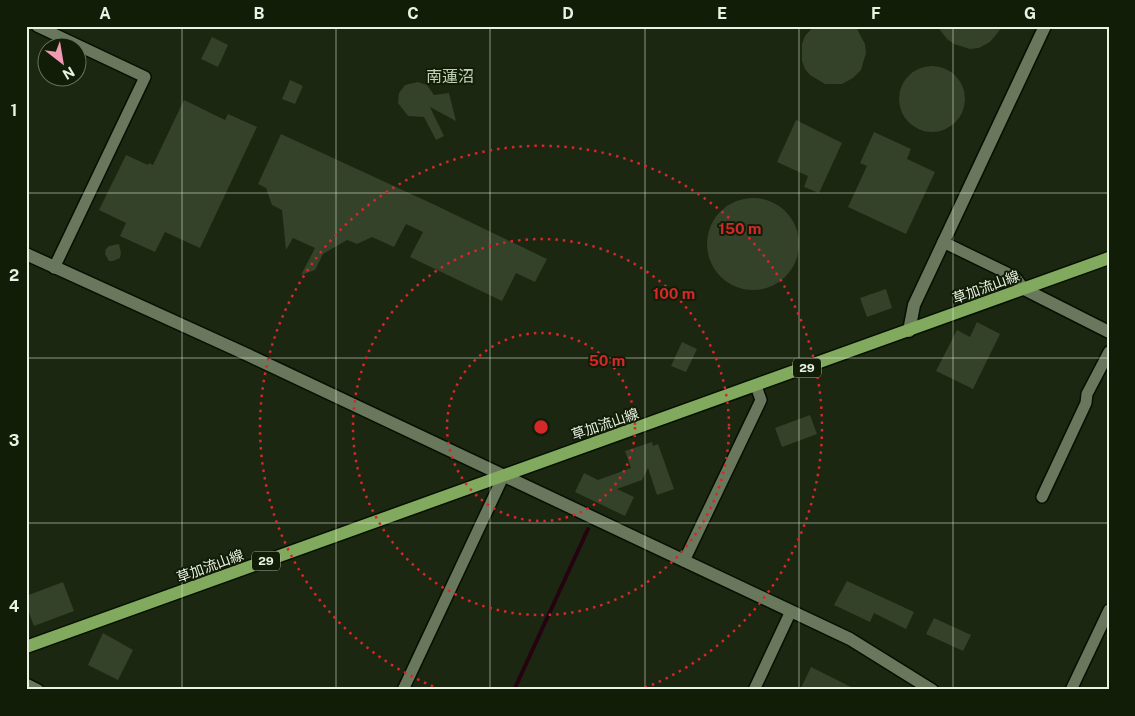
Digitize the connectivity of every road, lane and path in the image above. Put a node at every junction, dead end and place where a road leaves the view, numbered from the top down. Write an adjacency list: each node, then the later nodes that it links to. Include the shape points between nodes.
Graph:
1 (37, 26): 6 (street, via 145,77)
2 (1045, 26): 3 (street)
3 (943, 242): 7 (street, via 1015,277); 8 (street, via 914,305)
4 (26, 254): 6 (street)
5 (1109, 258): 7 (main road, 草加流山線 / 29)
6 (54, 268): 12 (street, via 239,351)
7 (1024, 289): 8 (main road, 草加流山線 / 29); 9 (street)
8 (908, 331): 11 (main road, 草加流山線 / 29)
9 (1109, 332)
10 (1109, 352): 13 (street)
11 (756, 386): 12 (main road, 草加流山線 / 29); 14 (street, via 761,400)
12 (504, 477): 14 (street); 17 (main road, 草加流山線 / 29); 20 (street)
13 (1042, 497)
14 (684, 561): 16 (street)
15 (1109, 610): 23 (street)
16 (791, 611): 21 (street); 22 (street, via 865,646)
17 (26, 648)
18 (26, 684): 19 (street)
19 (38, 690)
20 (403, 690)
21 (754, 690)
22 (932, 690)
23 (1071, 690)

